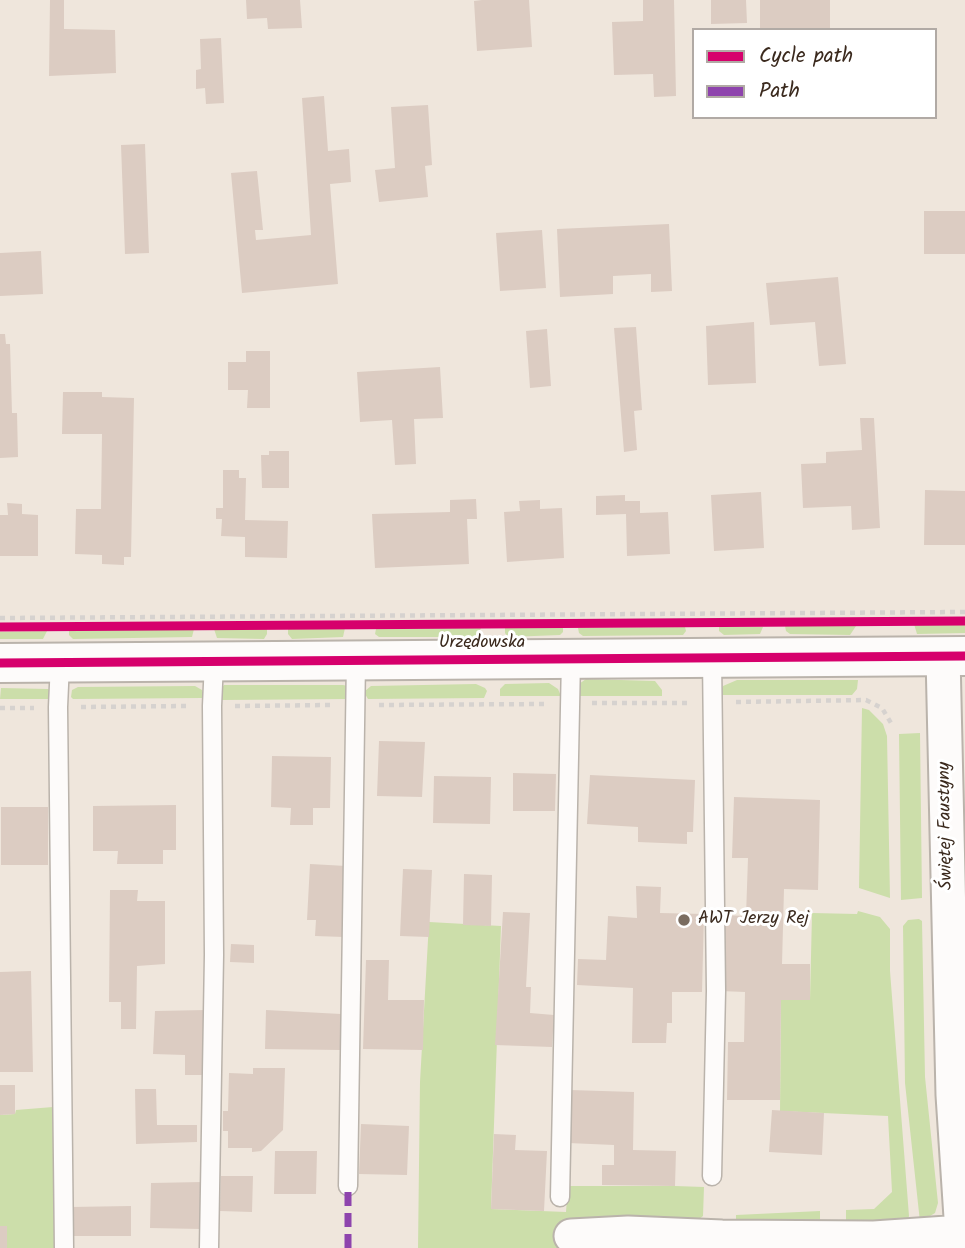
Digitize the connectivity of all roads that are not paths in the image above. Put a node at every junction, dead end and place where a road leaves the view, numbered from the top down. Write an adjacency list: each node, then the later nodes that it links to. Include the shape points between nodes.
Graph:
1 (954, 656): 2 (street, Urzędowska); 10 (street, Świętej Faustyny, via 953,1095)
2 (712, 658): 3 (street, Urzędowska); 8 (lane, via 716,854)
3 (570, 659): 4 (street, Urzędowska); 11 (lane)
4 (356, 660): 5 (street, Urzędowska); 9 (lane)
5 (214, 662): 7 (street, Urzędowska); 15 (lane)
6 (0, 663): 7 (street, Urzędowska)
7 (60, 663): 14 (lane)
8 (712, 1176)
9 (348, 1186)
10 (963, 1194): 13 (street, Świętej Faustyny)
11 (560, 1197)
12 (572, 1236): 13 (street, via 628,1233)
13 (963, 1240)
14 (64, 1248)
15 (209, 1248)

